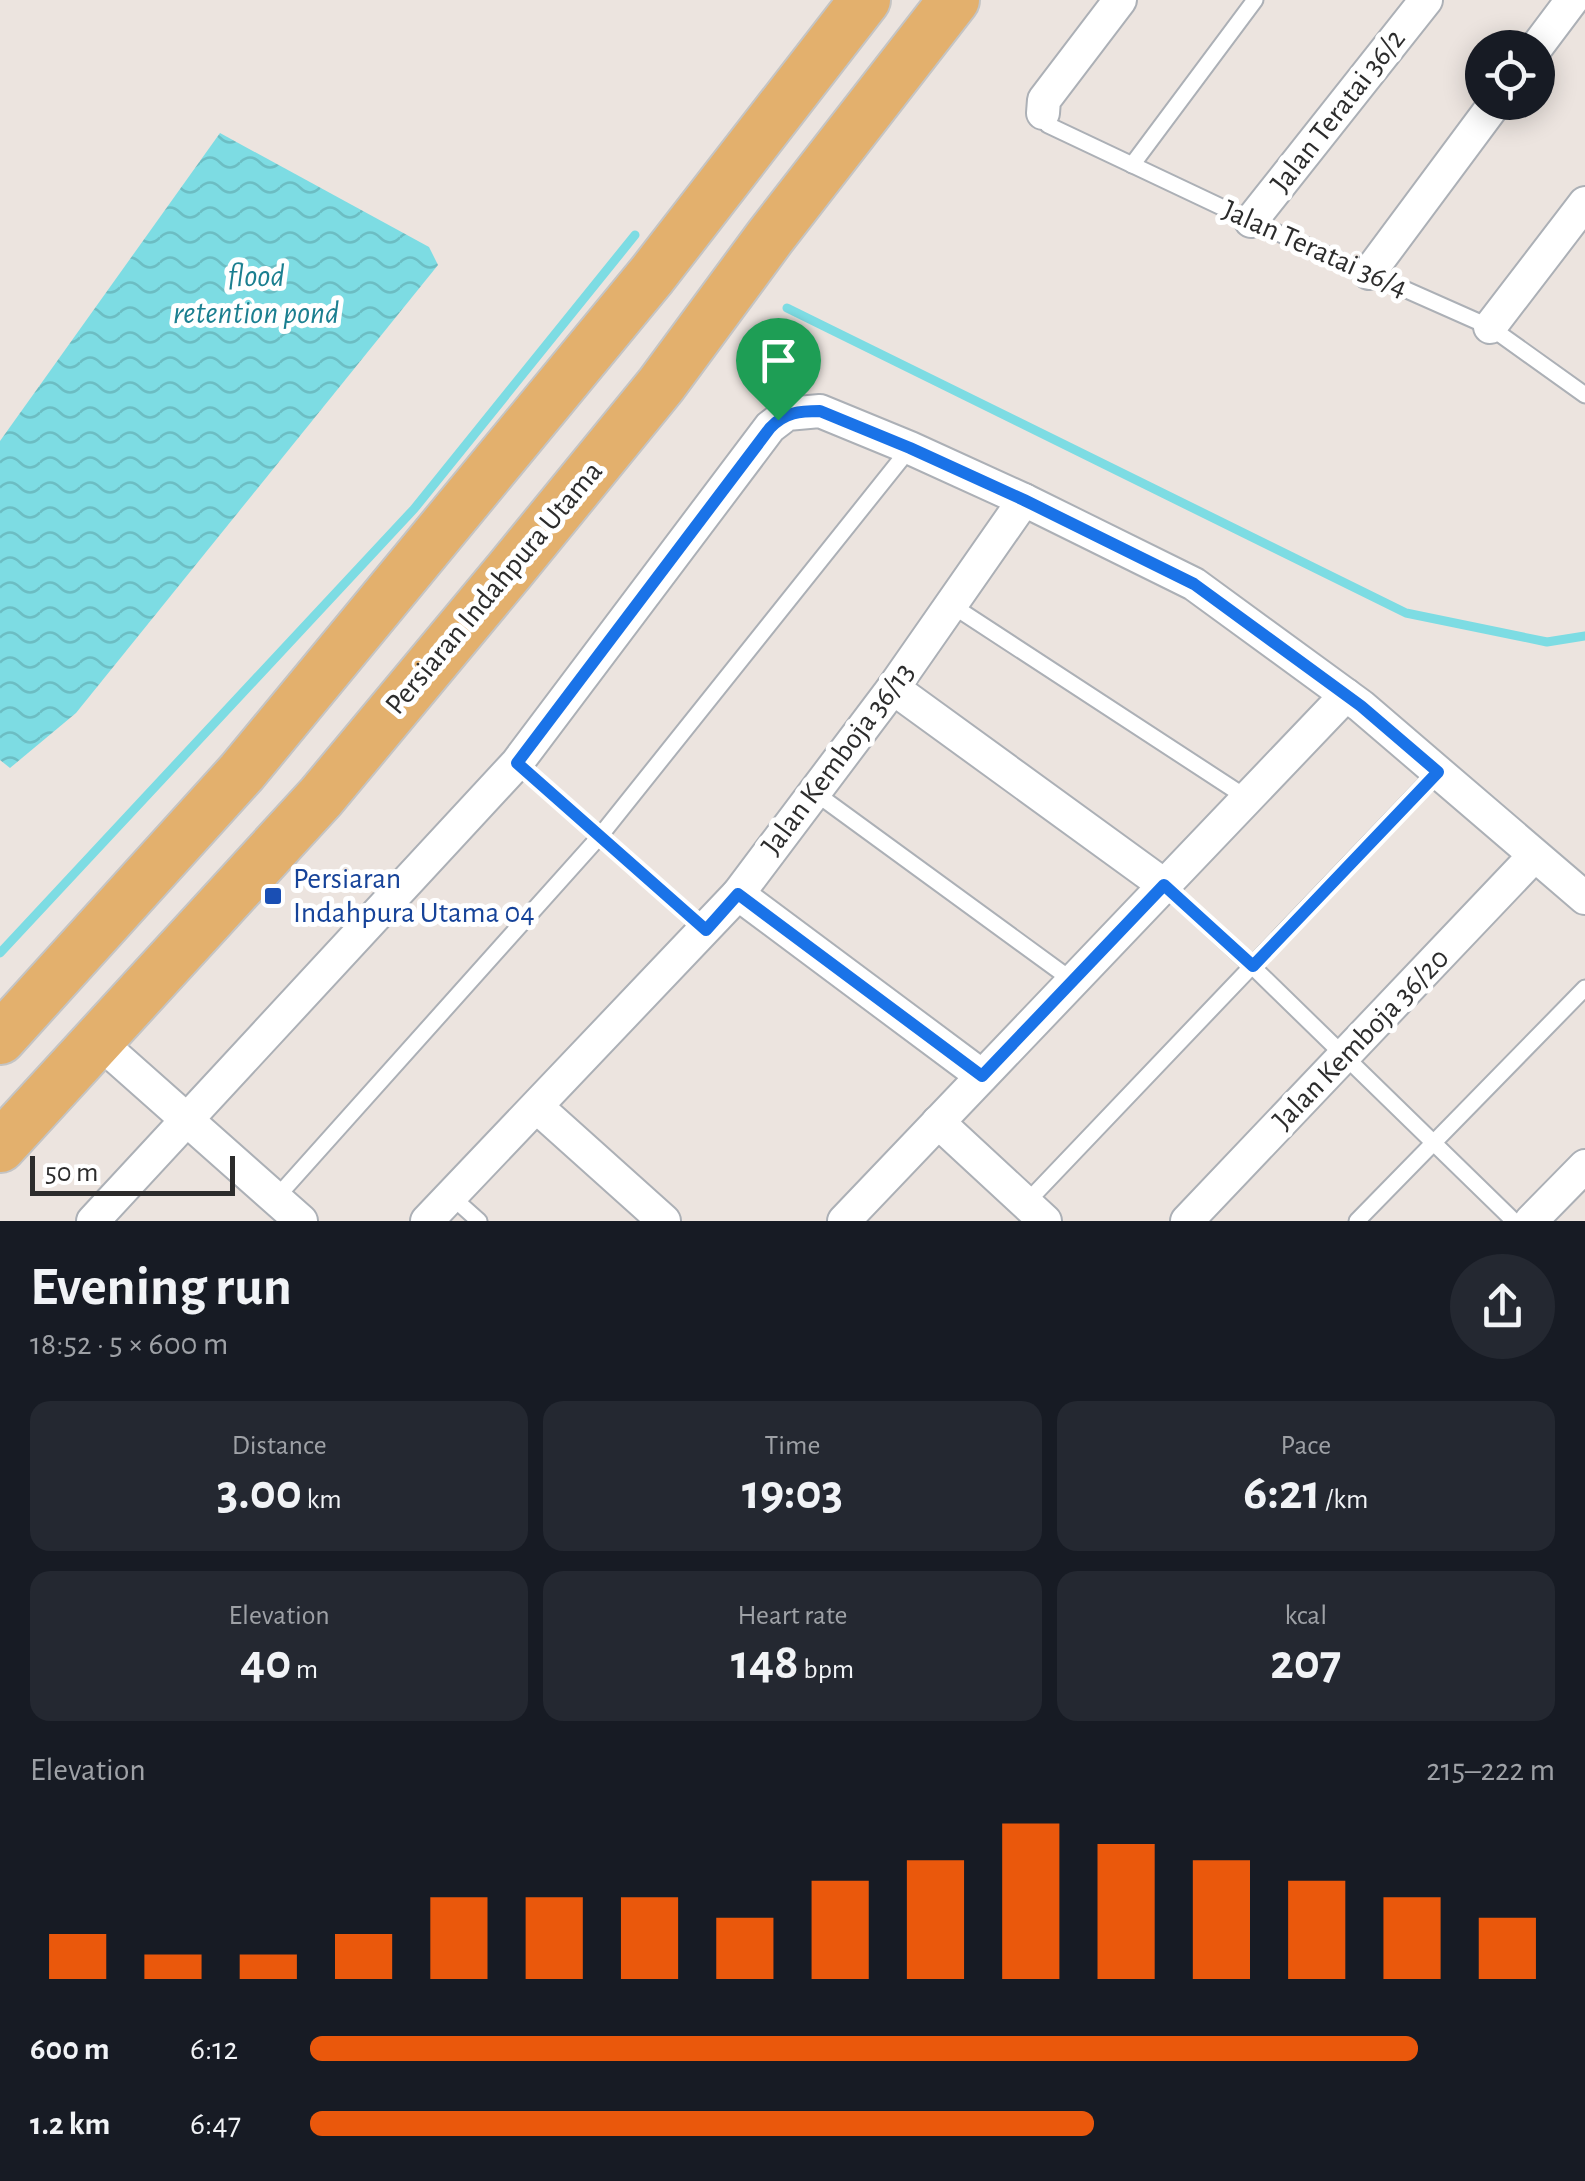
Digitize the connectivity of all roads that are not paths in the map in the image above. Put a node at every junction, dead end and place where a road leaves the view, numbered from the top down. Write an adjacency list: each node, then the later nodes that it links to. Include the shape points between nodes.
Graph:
1 (865, 0): 34 (main road, via 652,275 242,772)
2 (954, 0): 35 (main road, Persiaran Indahpura Utama, via 510,570 321,797)
3 (1120, 0): 8 (street, via 1044,100)
4 (1255, 0): 10 (lane)
5 (1426, 0): 12 (street, Jalan Teratai 36/2)
6 (1572, 0): 7 (street)
7 (1550, 30)
8 (1043, 113): 10 (lane, Jalan Teratai 36/4, via 1048,125)
9 (1483, 120): 13 (street)
10 (1132, 165): 12 (lane, Jalan Teratai 36/4)
11 (1585, 203): 14 (street)
12 (1250, 221): 13 (lane, Jalan Teratai 36/4)
13 (1369, 274): 14 (lane, Jalan Teratai 36/4)
14 (1490, 327): 15 (lane, Jalan Teratai 36/4)
15 (1585, 395)
16 (910, 448): 17 (street); 21 (street, via 820,411 778,420); 25 (lane)
17 (1024, 500): 18 (street, Jalan Kemboja 36/13); 20 (street, via 1194,584)
18 (950, 604): 19 (street, Jalan Kemboja 36/13); 24 (lane)
19 (894, 688): 23 (street, Jalan Kemboja 36/13); 27 (street)
20 (1346, 695): 22 (street); 24 (street)
21 (517, 763): 25 (lane); 39 (street)
22 (1438, 772): 26 (street); 31 (lane)
23 (814, 792): 28 (street, Jalan Kemboja 36/13); 32 (lane)
24 (1248, 798): 27 (street)
25 (600, 836): 30 (lane); 45 (lane)
26 (1534, 856): 29 (street); 36 (street, Jalan Kemboja 36/20)
27 (1164, 885): 31 (lane); 32 (street)
28 (738, 894): 30 (street, Jalan Kemboja 36/13); 37 (street)
29 (1585, 898)
30 (706, 930): 38 (street, Jalan Kemboja 36/13)
31 (1253, 966): 36 (lane); 46 (lane)
32 (1074, 980): 37 (street)
33 (1585, 988): 41 (lane)
34 (0, 1039)
35 (98, 1041): 39 (street); 42 (main road, Persiaran Indahpura Utama)
36 (1344, 1056): 41 (lane); 53 (street, Jalan Kemboja 36/20)
37 (982, 1076): 40 (street)
38 (537, 1106): 44 (street, Jalan Kemboja 36/13); 51 (street)
39 (188, 1120): 45 (street); 47 (street)
40 (938, 1122): 46 (street); 52 (street)
41 (1433, 1144): 54 (lane); 55 (lane)
42 (0, 1147)
43 (1585, 1166): 56 (street)
44 (451, 1196): 49 (street, Jalan Kemboja 36/13); 50 (lane)
45 (276, 1198): 48 (street)
46 (1036, 1212)
47 (105, 1217)
48 (302, 1221)
49 (427, 1221)
50 (478, 1221)
51 (664, 1221)
52 (844, 1221)
53 (1187, 1221)
54 (1356, 1221)
55 (1514, 1221)
56 (1532, 1221)

